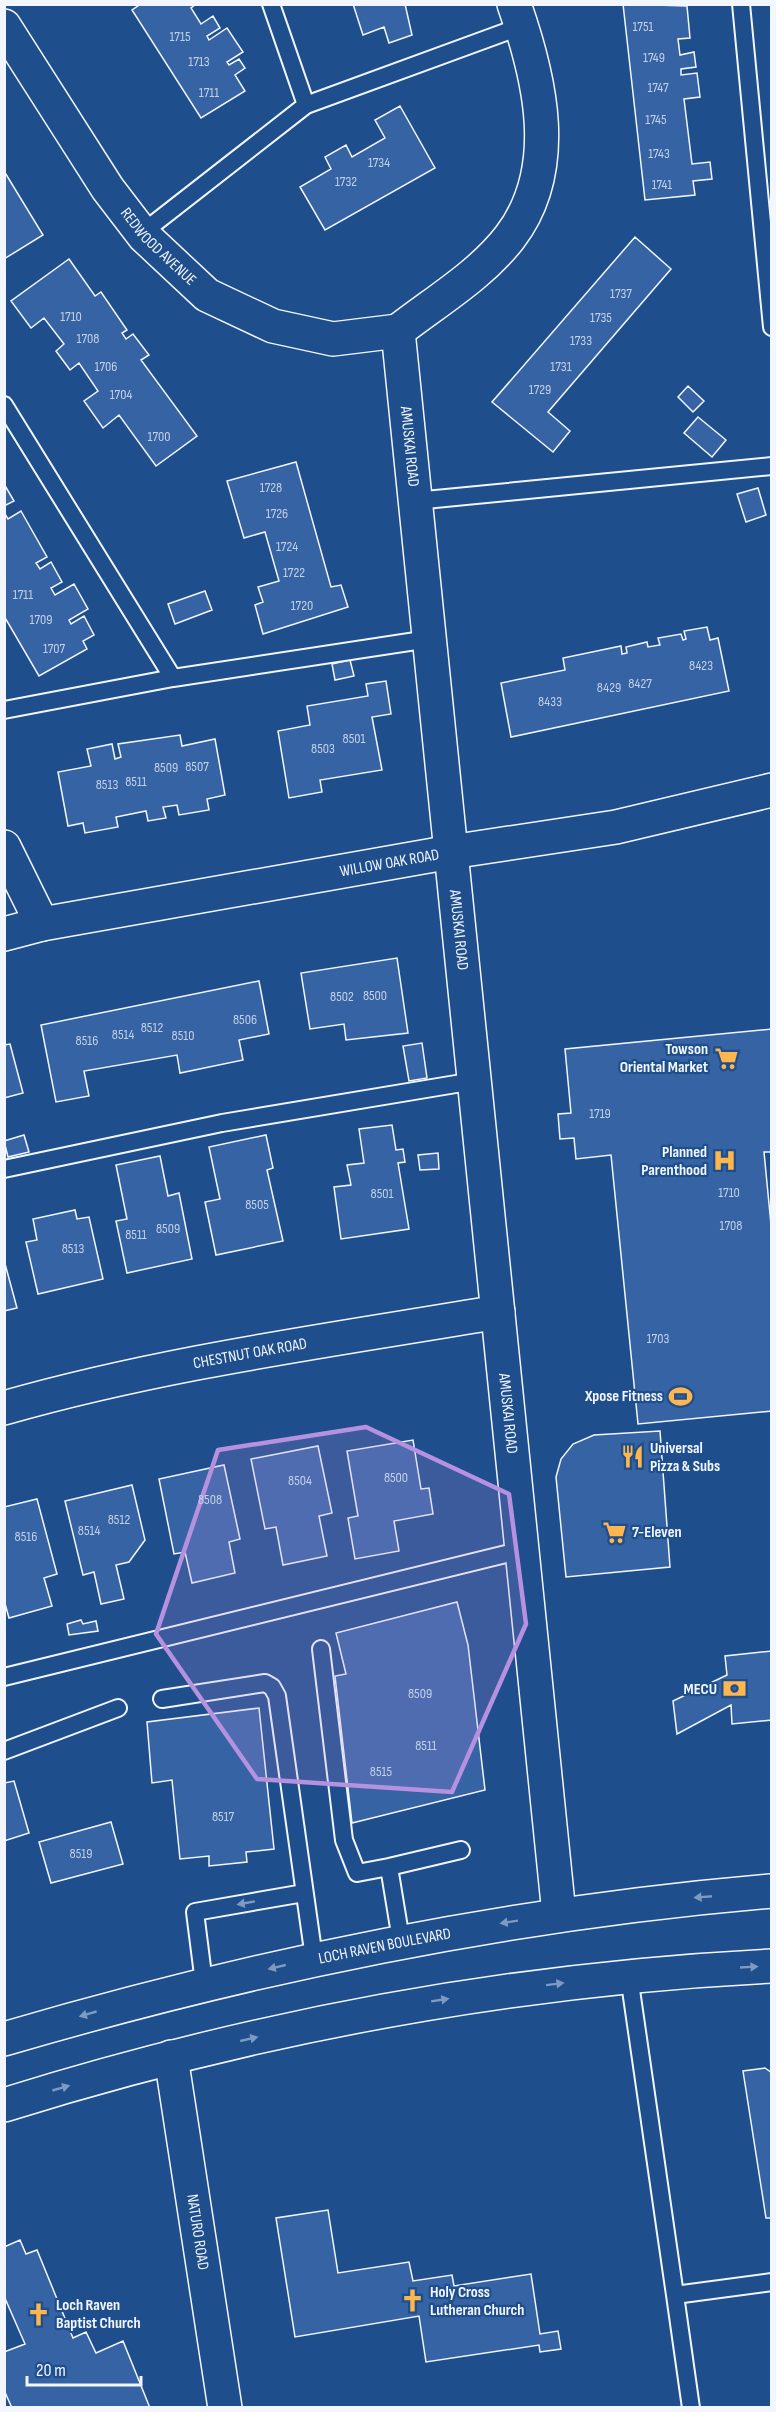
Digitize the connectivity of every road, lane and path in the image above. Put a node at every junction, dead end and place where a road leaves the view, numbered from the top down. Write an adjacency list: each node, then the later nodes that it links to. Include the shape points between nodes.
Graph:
1 (271, 4): 5 (lane)
2 (741, 4): 7 (lane)
3 (518, 15): 5 (lane); 8 (street, via 542,109 540,172 523,218 488,261)
4 (4, 26): 6 (street, REDWOOD AVENUE, via 108,189)
5 (306, 105): 6 (lane)
6 (142, 233): 8 (street, REDWOOD AVENUE, via 207,295 273,326 333,339)
7 (771, 327)
8 (398, 331): 11 (street, AMUSKAI ROAD)
9 (4, 405): 13 (lane)
10 (771, 466): 11 (lane)
11 (415, 501): 12 (street, AMUSKAI ROAD)
12 (429, 639): 13 (lane); 17 (street, AMUSKAI ROAD)
13 (173, 678): 14 (lane)
14 (4, 710)
15 (771, 790): 17 (street, WILLOW OAK ROAD, via 616,827)
16 (4, 847): 18 (street)
17 (452, 852): 18 (street, WILLOW OAK ROAD); 20 (street, AMUSKAI ROAD)
18 (42, 924): 19 (street, WILLOW OAK ROAD)
19 (4, 934)
20 (474, 1081): 21 (lane, via 222,1123); 22 (street, AMUSKAI ROAD)
21 (4, 1169)
22 (498, 1312): 23 (street, CHESTNUT OAK ROAD, via 245,1355); 24 (street, AMUSKAI ROAD)
23 (4, 1408)
24 (522, 1550): 26 (lane); 34 (street, AMUSKAI ROAD)
25 (321, 1649): 31 (lane, via 344,1840 357,1873)
26 (4, 1677)
27 (162, 1699): 33 (lane, via 265,1683 272,1687 277,1696)
28 (118, 1708): 29 (lane)
29 (4, 1751)
30 (460, 1850): 31 (lane)
31 (389, 1867): 35 (lane)
32 (771, 1891): 34 (street, LOCH RAVEN BOULEVARD, one-way to 34)
33 (304, 1893): 36 (lane); 39 (lane, one-way to 39, via 195,1912)
34 (560, 1914): 35 (street, LOCH RAVEN BOULEVARD, one-way to 35)
35 (401, 1940): 36 (street, LOCH RAVEN BOULEVARD)
36 (314, 1958): 39 (street, LOCH RAVEN BOULEVARD, one-way to 39)
37 (771, 1966): 38 (street, one-way to 37)
38 (629, 1976): 41 (street, one-way to 38, via 405,2006); 44 (lane)
39 (204, 1983): 40 (street, LOCH RAVEN BOULEVARD, one-way to 40)
40 (4, 2039)
41 (171, 2057): 42 (street, one-way to 41); 45 (street, NATURO ROAD)
42 (4, 2105)
43 (771, 2282): 44 (lane)
44 (675, 2295): 46 (lane)
45 (225, 2408)
46 (692, 2408)

